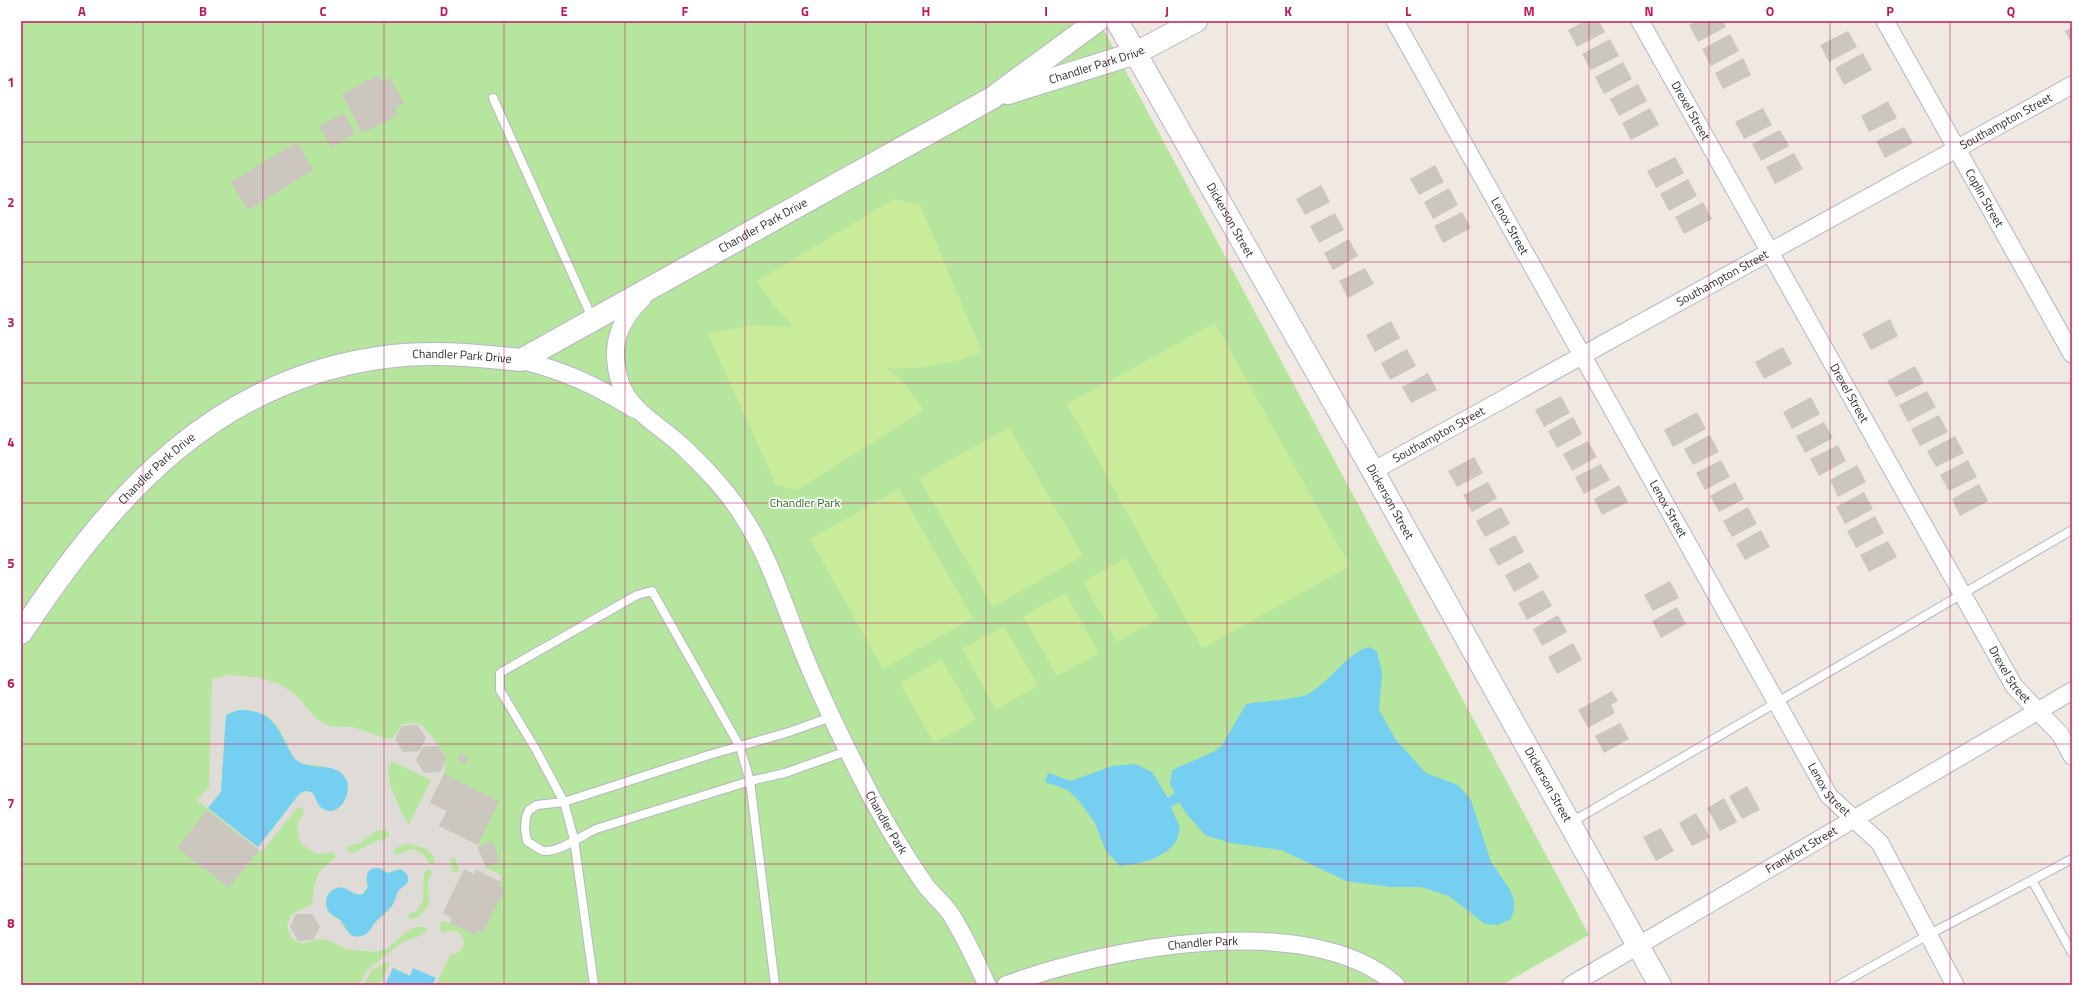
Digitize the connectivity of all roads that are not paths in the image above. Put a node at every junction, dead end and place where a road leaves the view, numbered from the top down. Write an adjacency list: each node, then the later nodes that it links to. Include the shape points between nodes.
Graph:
1 (1097, 21): 10 (street, Chandler Park Drive)
2 (1118, 21): 7 (street, Dickerson Street)
3 (1196, 21): 7 (street, Chandler Park Drive)
4 (1395, 21): 16 (street, Lenox Street)
5 (1640, 21): 12 (street, Drexel Street)
6 (1885, 21): 11 (street, Coplin Street)
7 (1136, 53): 10 (street, Chandler Park Drive); 19 (street, Dickerson Street)
8 (2072, 85): 11 (street, Southampton Street)
9 (493, 98): 14 (lane)
10 (992, 98): 13 (street, Chandler Park Drive)
11 (1956, 149): 12 (street, Southampton Street); 15 (street, Coplin Street)
12 (1770, 252): 16 (street, Southampton Street); 21 (street, Drexel Street)
13 (656, 285): 14 (street, Chandler Park Drive); 18 (street, Chandler Park, via 627,313 619,330 616,348 616,366 621,384 629,400)
14 (593, 320): 17 (street, Chandler Park Drive)
15 (2072, 354)
16 (1582, 355): 19 (street, Southampton Street); 24 (street, Lenox Street)
17 (521, 360): 18 (street, Chandler Park, via 586,381); 22 (street, Chandler Park Drive, via 463,354 372,359 315,372 245,403 180,445 136,484 85,542)
18 (644, 416): 26 (street, Chandler Park, via 679,444 704,469 743,516 769,565)
19 (1373, 471): 33 (street, Dickerson Street)
20 (2072, 530): 21 (lane)
21 (1963, 595): 24 (lane); 25 (street, Drexel Street, via 2014,686)
22 (21, 633)
23 (2072, 691): 25 (street, Frankfort Street)
24 (1777, 704): 32 (street, Lenox Street, via 1829,796); 33 (lane)
25 (2038, 711): 29 (street, Drexel Street, via 2060,734); 32 (street, Frankfort Street)
26 (831, 717): 27 (lane); 28 (street, Chandler Park)
27 (740, 747): 30 (lane); 31 (lane); 31 (lane, via 652,591 637,596 500,673 500,690)
28 (847, 750): 30 (lane, via 785,773); 42 (street, Chandler Park, via 900,846 926,887 950,913)
29 (2072, 756)
30 (750, 781): 34 (lane, via 596,829); 41 (lane)
31 (564, 802): 34 (lane); 34 (lane, via 537,805 529,810 525,829 527,841 542,851 560,849)
32 (1853, 820): 37 (street, Lenox Street, via 1880,843); 38 (street, Frankfort Street)
33 (1569, 823): 38 (street, Dickerson Street)
34 (574, 839): 40 (lane)
35 (2072, 859): 36 (lane)
36 (2032, 880): 37 (lane); 39 (lane)
37 (1928, 935): 47 (lane); 48 (street, Lenox Street)
38 (1638, 947): 45 (street, Frankfort Street); 46 (street, Dickerson Street)
39 (2072, 953)
40 (594, 985)
41 (775, 985)
42 (987, 985)
43 (1006, 985): 44 (street, Chandler Park, via 1098,957 1151,948 1223,942 1306,945 1329,950 1373,968)
44 (1396, 985)
45 (1571, 985)
46 (1660, 985)
47 (1840, 985)
48 (1956, 985)

